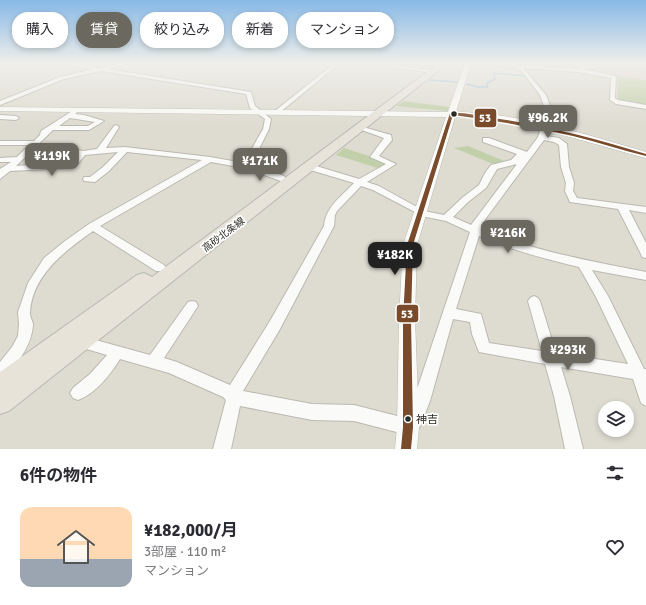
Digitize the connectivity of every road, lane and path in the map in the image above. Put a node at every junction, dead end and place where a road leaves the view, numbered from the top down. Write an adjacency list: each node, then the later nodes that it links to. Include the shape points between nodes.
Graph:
1 (47, 84): 10 (street)
2 (200, 84): 15 (street, via 246,91 251,95 252,107)
3 (312, 84): 16 (street)
4 (411, 84): 21 (main road, 高砂北条線)
5 (416, 84): 21 (main road, 高砂北条線)
6 (461, 84): 17 (street)
7 (535, 84): 24 (street, via 543,95 549,111)
8 (613, 84): 12 (street, via 612,99 616,102)
9 (0, 96): 10 (street)
10 (14, 97): 11 (street)
11 (0, 103)
12 (646, 107)
13 (0, 109): 14 (street)
14 (77, 110): 15 (street); 18 (street)
15 (260, 112): 16 (street); 37 (street, via 268,119 266,129)
16 (277, 112): 21 (street)
17 (451, 114): 21 (street); 24 (street, via 488,117); 46 (street)
18 (68, 116): 23 (street); 23 (street, via 84,116 101,121 90,128)
19 (0, 117): 20 (street)
20 (16, 118)
21 (370, 118): 38 (main road, 高砂北条線); 41 (main road, 高砂北条線); 43 (street, via 388,137 383,148 374,157 392,164)
22 (116, 127): 30 (street)
23 (52, 128): 27 (street)
24 (543, 132): 32 (street); 33 (street); 44 (street, via 563,144 565,167 570,183 569,191 573,200)
25 (486, 140): 32 (street)
26 (0, 143): 27 (street)
27 (36, 143): 34 (street)
28 (65, 147): 31 (street)
29 (125, 149): 30 (street); 35 (street); 42 (street, via 92,180)
30 (100, 151): 31 (street)
31 (81, 152): 39 (street, via 73,164 67,166)
32 (525, 154): 47 (street, via 514,162 494,168 485,184); 49 (street, via 476,225)
33 (646, 155)
34 (18, 159): 36 (street); 39 (street)
35 (210, 159): 37 (street); 48 (street)
36 (0, 160)
37 (246, 166): 41 (street)
38 (310, 167): 43 (street); 59 (main road, 高砂北条線)
39 (4, 169): 40 (street)
40 (0, 176)
41 (281, 178): 54 (main road, 高砂北条線)
42 (86, 179)
43 (360, 182): 46 (street); 66 (street, via 330,215 329,226)
44 (621, 206): 45 (street); 50 (street)
45 (646, 210)
46 (419, 212): 47 (street); 69 (street, via 410,245 408,281)
47 (447, 218): 49 (street)
48 (94, 226): 54 (street); 64 (street, via 55,254 38,273 23,315 26,324 21,345 6,365)
49 (476, 229): 53 (street, via 495,239); 58 (street)
50 (634, 232): 51 (street); 52 (street)
51 (646, 234)
52 (646, 254)
53 (583, 264): 55 (street); 63 (street)
54 (160, 268): 64 (main road, 高砂北条線)
55 (646, 276)
56 (534, 301): 61 (street)
57 (192, 306): 62 (street)
58 (449, 313): 61 (street, via 476,318 484,348); 69 (street, via 418,411)
59 (81, 342): 60 (street); 68 (main road, 高砂北条線)
60 (117, 352): 62 (street); 65 (street, via 104,372)
61 (551, 358): 63 (street); 72 (street)
62 (154, 361): 66 (street, via 172,366 228,392)
63 (642, 375): 67 (street)
64 (5, 383)
65 (78, 393)
66 (233, 397): 69 (street, via 312,412 354,413); 70 (street)
67 (646, 398)
68 (0, 402)
69 (408, 427): 71 (street)
70 (222, 449)
71 (406, 449)
72 (574, 449)

